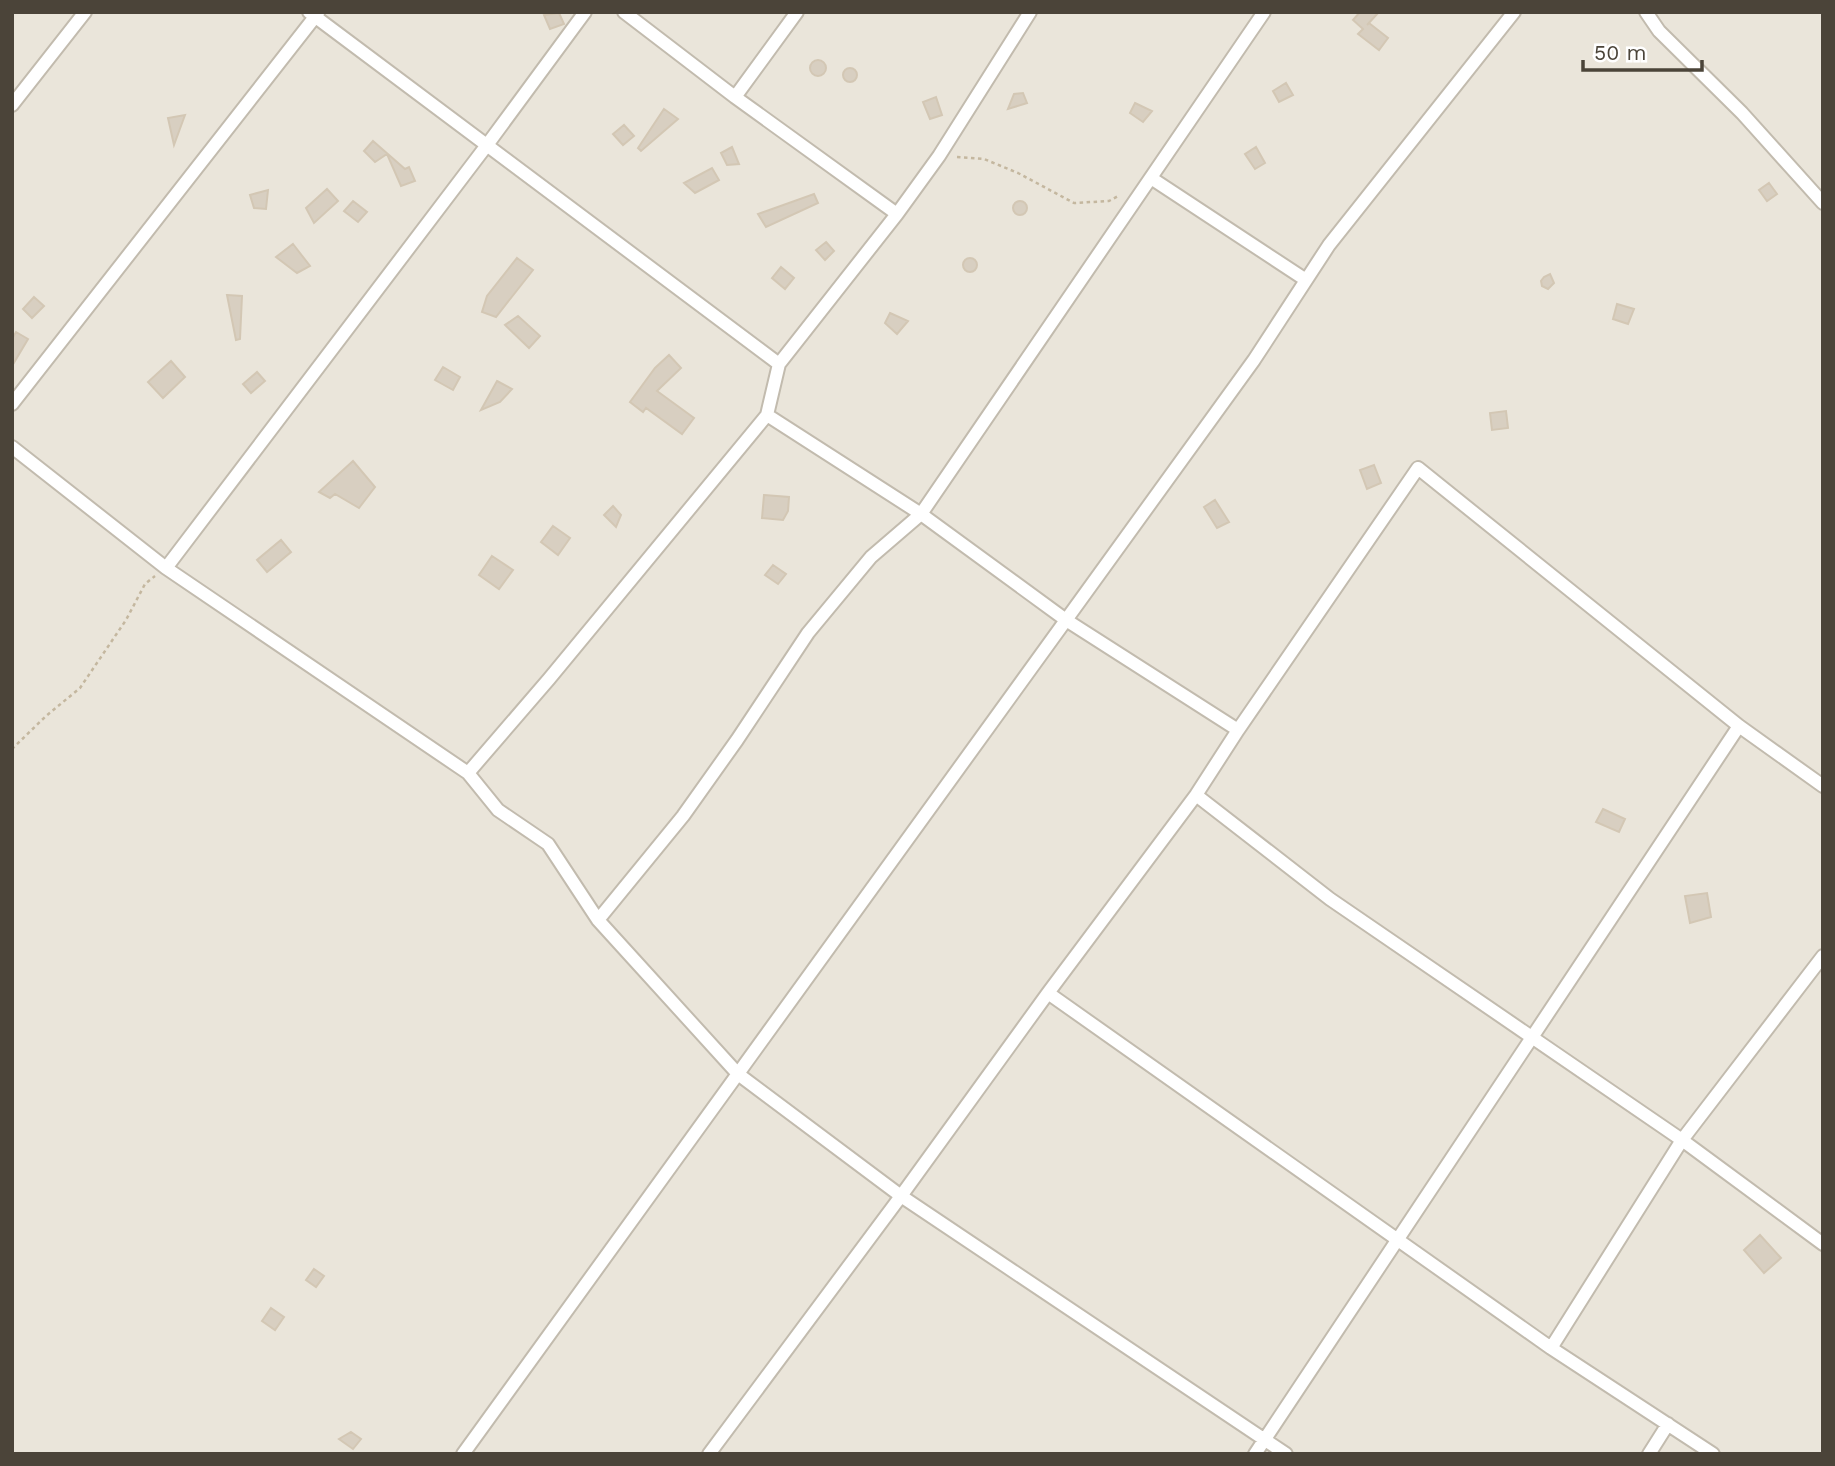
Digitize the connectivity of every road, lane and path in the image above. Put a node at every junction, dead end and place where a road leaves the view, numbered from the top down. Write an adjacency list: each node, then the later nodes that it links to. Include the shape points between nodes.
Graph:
1 (85, 12): 11 (street)
2 (585, 12): 12 (street)
3 (624, 12): 10 (street)
4 (797, 12): 10 (street)
5 (1030, 12): 13 (street)
6 (1264, 12): 14 (street)
7 (1514, 12): 18 (street, via 1329,245)
8 (1646, 12): 16 (street)
9 (314, 14): 12 (street); 20 (street)
10 (736, 97): 17 (street)
11 (12, 105)
12 (487, 145): 19 (street); 24 (street)
13 (939, 156): 15 (path, via 984,159 1074,203); 17 (street)
14 (1151, 178): 18 (street); 23 (street)
15 (1120, 196)
16 (1823, 203)
17 (897, 214): 19 (street)
18 (1306, 281): 25 (street)
19 (779, 364): 21 (street)
20 (12, 404)
21 (767, 415): 23 (street); 29 (street)
22 (12, 447): 24 (street)
23 (921, 514): 25 (street); 32 (street, via 871,557 808,633 683,816)
24 (166, 568): 28 (path, via 145,584 80,688); 29 (street)
25 (1066, 620): 27 (street); 36 (street)
26 (1739, 726): 27 (street, via 1418,468); 30 (street); 35 (street)
27 (1238, 730): 31 (street)
28 (12, 749)
29 (468, 773): 32 (street, via 498,810 548,844)
30 (1823, 786)
31 (1196, 795): 34 (street); 35 (street, via 1330,899)
32 (598, 920): 36 (street)
33 (1823, 956): 37 (street)
34 (1048, 993): 38 (street); 40 (street)
35 (1532, 1037): 37 (street); 40 (street)
36 (738, 1074): 38 (street); 44 (street)
37 (1682, 1140): 39 (street); 41 (street)
38 (901, 1196): 43 (street); 45 (street)
39 (1820, 1236)
40 (1398, 1240): 41 (street); 43 (street)
41 (1551, 1348): 42 (street)
42 (1668, 1424): 48 (street); 49 (street)
43 (1266, 1439): 46 (street); 47 (street)
44 (463, 1454)
45 (709, 1454)
46 (1255, 1454)
47 (1286, 1454)
48 (1649, 1454)
49 (1713, 1454)

